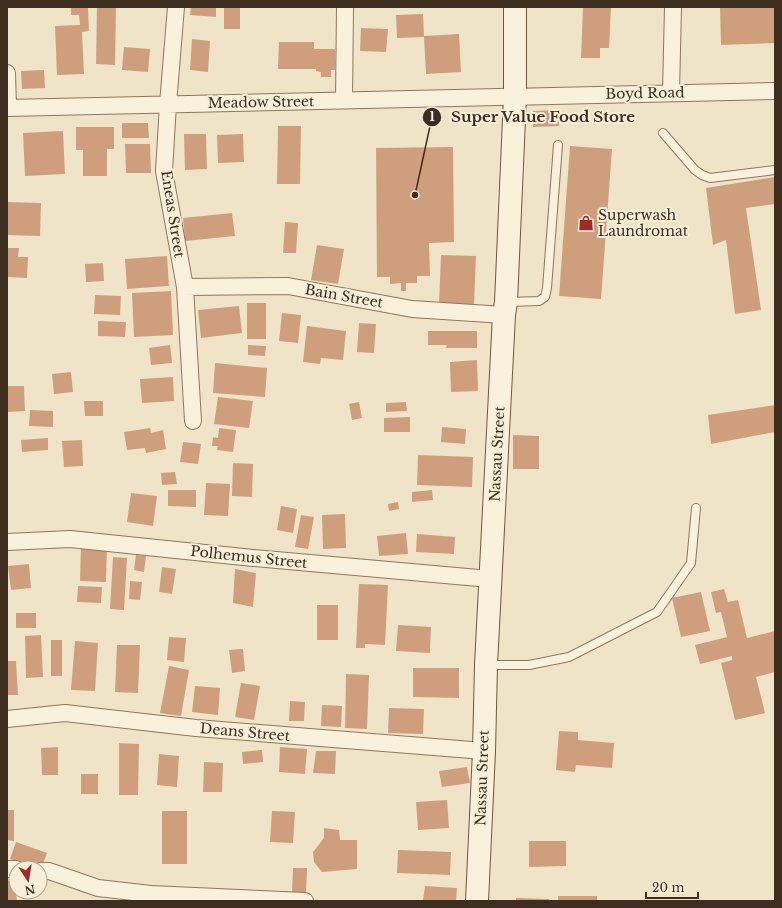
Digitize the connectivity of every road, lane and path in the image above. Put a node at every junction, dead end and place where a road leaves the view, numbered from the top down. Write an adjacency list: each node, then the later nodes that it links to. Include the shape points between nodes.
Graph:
1 (176, 7): 10 (street, Eneas Street)
2 (344, 7): 9 (street)
3 (515, 7): 8 (main road, Nassau Street)
4 (674, 7): 7 (street)
5 (7, 73): 11 (street)
6 (775, 91): 7 (street, Boyd Road)
7 (671, 93): 8 (street, Boyd Road)
8 (515, 96): 9 (street, Meadow Street); 16 (main road, Nassau Street)
9 (344, 100): 10 (street, Meadow Street)
10 (168, 104): 11 (street, Meadow Street); 15 (street, Eneas Street, via 164,172)
11 (7, 108)
12 (663, 133): 14 (lane, via 695,170 710,178)
13 (558, 145): 16 (lane, via 548,288 545,297 540,301)
14 (775, 170)
15 (185, 287): 16 (street, Bain Street, via 288,286 412,309); 17 (street, Eneas Street)
16 (505, 308): 20 (main road, Nassau Street)
17 (193, 420)
18 (696, 508): 21 (lane, via 691,564 657,612 569,656 529,665)
19 (7, 542): 20 (street, Polhemus Street, via 70,539)
20 (490, 579): 21 (main road, Nassau Street)
21 (486, 665): 23 (main road, Nassau Street)
22 (7, 719): 23 (street, Deans Street, via 65,713 196,728)
23 (484, 752): 26 (main road, Nassau Street)
24 (48, 872): 25 (street, via 98,888 151,894)
25 (305, 901)
26 (477, 901)

